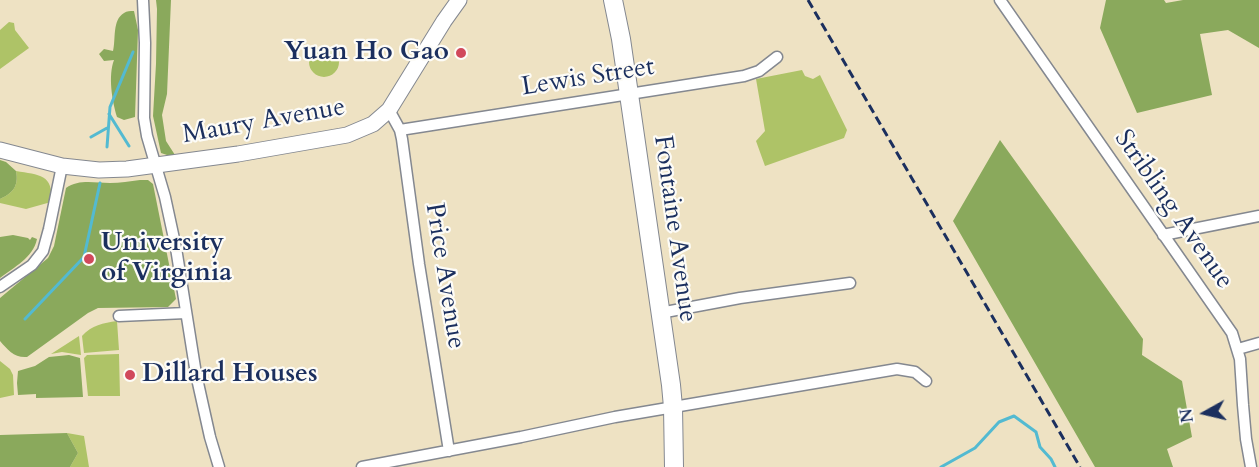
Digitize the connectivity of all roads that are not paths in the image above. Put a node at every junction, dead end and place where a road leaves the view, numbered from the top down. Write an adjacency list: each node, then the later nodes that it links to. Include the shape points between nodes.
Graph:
1 (143, 0): 10 (street, via 144,118)
2 (459, 0): 7 (main road, Maury Avenue)
3 (613, 0): 6 (main road, Fontaine Avenue)
4 (1000, 0): 13 (street, Stribling Avenue)
5 (777, 57): 6 (street, Lewis Street, via 759,71 744,76)
6 (628, 94): 8 (street, Lewis Street); 17 (main road, Fontaine Avenue)
7 (389, 110): 8 (street, Price Avenue); 10 (main road, Maury Avenue, via 373,124 334,139)
8 (400, 129): 23 (street, Price Avenue)
9 (0, 150): 11 (main road, Maury Avenue)
10 (156, 165): 11 (main road, Maury Avenue, via 99,170); 16 (street, via 174,238)
11 (62, 166): 15 (street, via 43,251 32,265)
12 (1259, 216): 13 (street)
13 (1163, 235): 20 (street, Stribling Avenue, via 1232,333)
14 (850, 283): 17 (street)
15 (0, 287)
16 (186, 313): 18 (street); 24 (street, via 196,374)
17 (660, 313): 22 (main road, Fontaine Avenue)
18 (119, 316)
19 (1259, 343): 20 (street)
20 (1238, 349): 27 (street, Stribling Avenue)
21 (926, 381): 22 (street, via 915,372 897,369)
22 (673, 407): 23 (street); 26 (main road, Fontaine Avenue)
23 (449, 451): 25 (street)
24 (219, 467)
25 (362, 467)
26 (674, 467)
27 (1251, 467)

